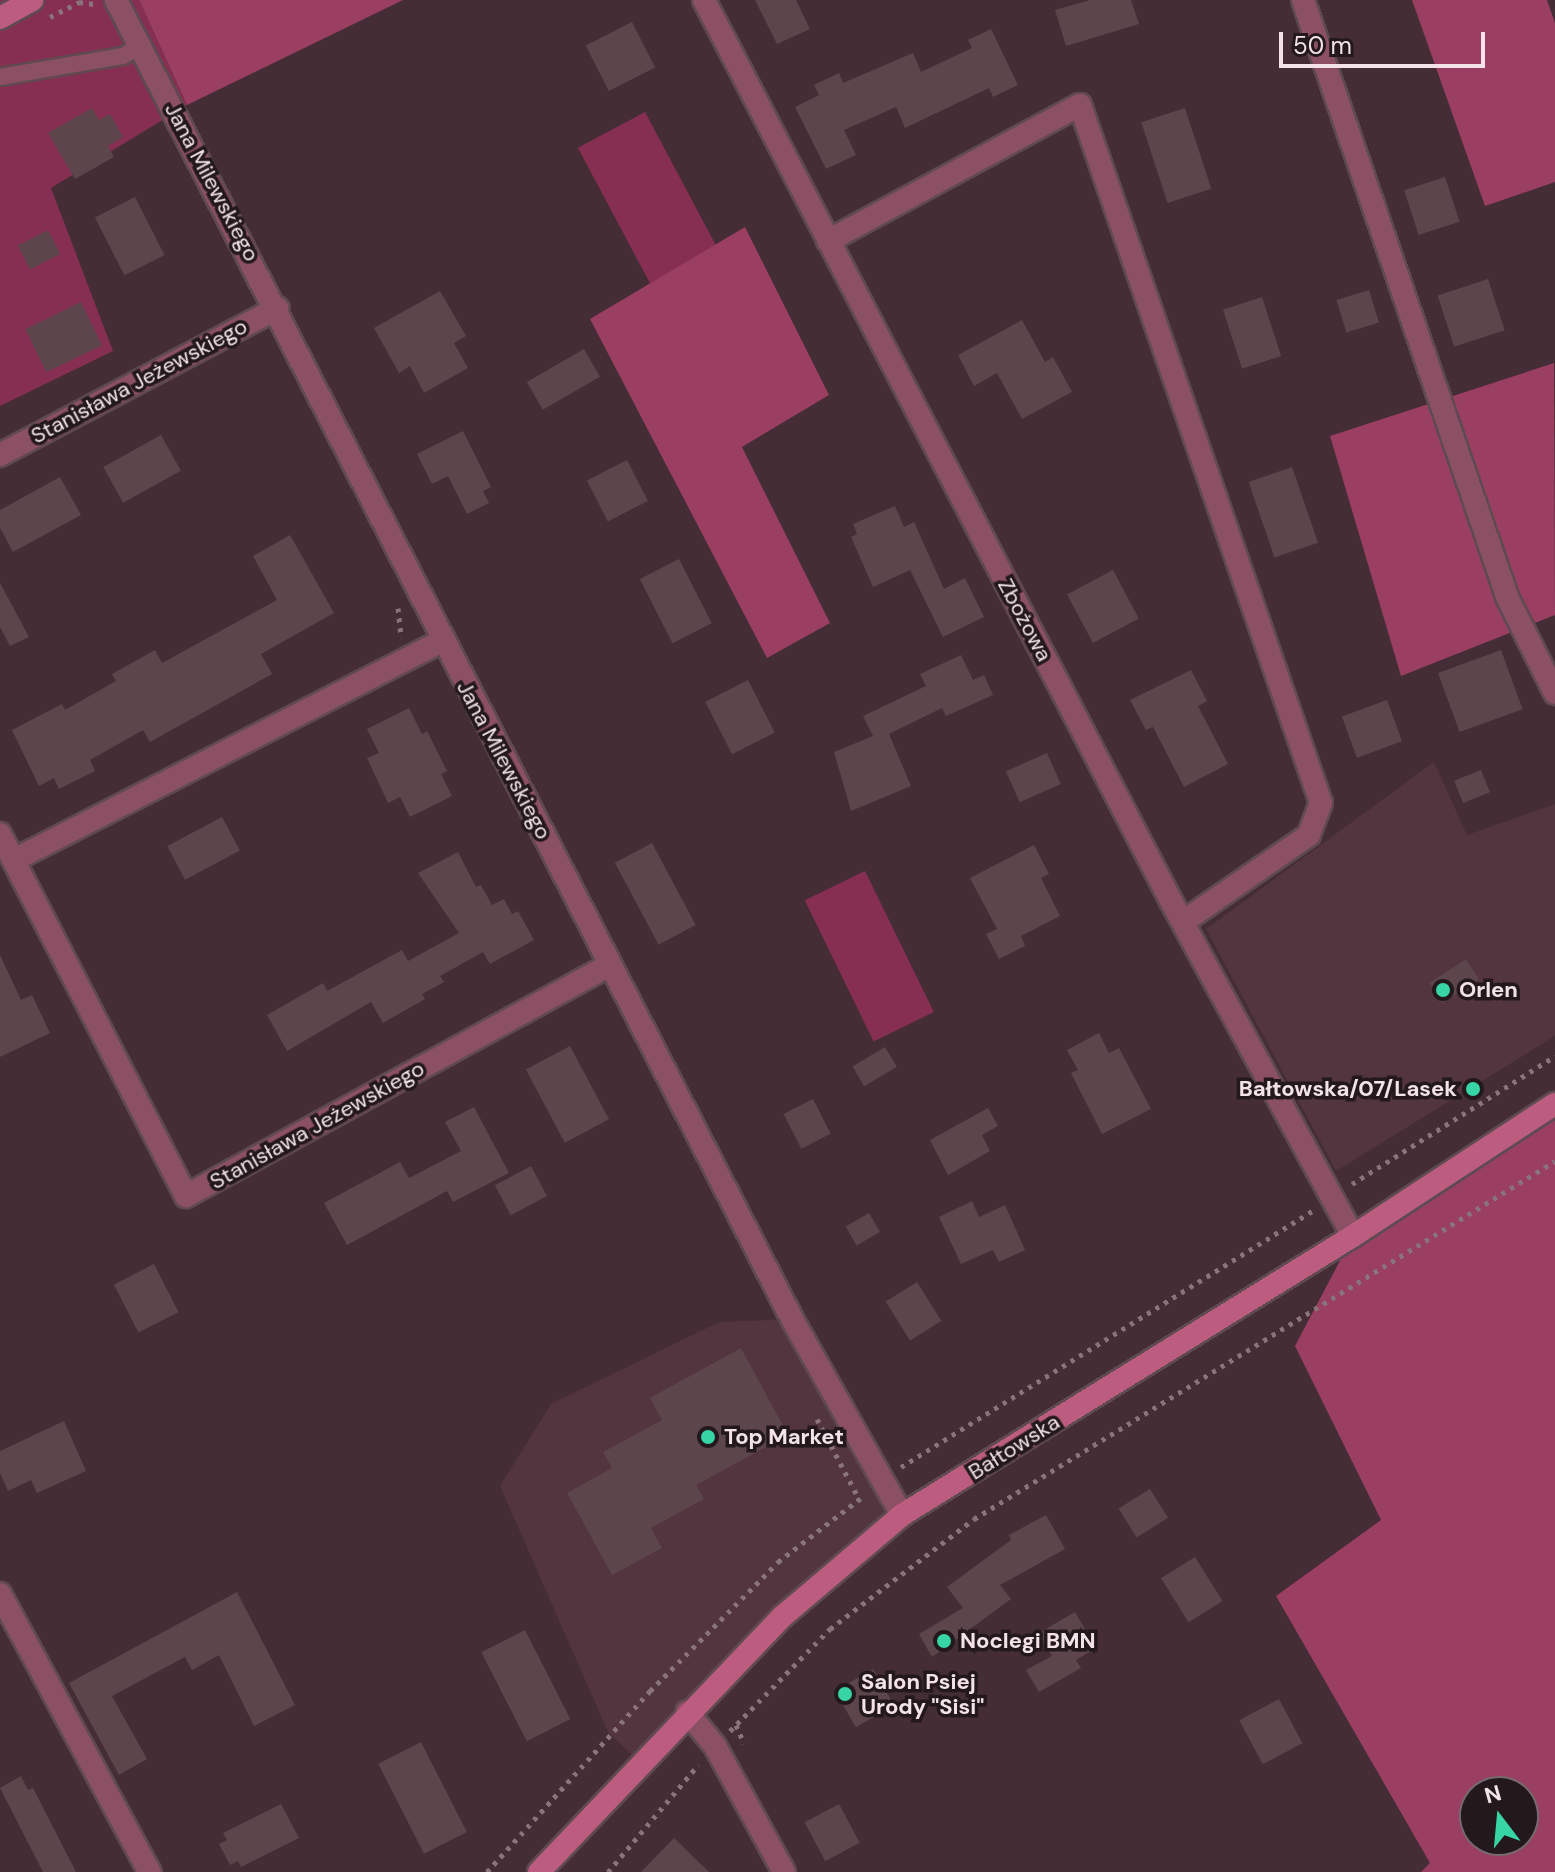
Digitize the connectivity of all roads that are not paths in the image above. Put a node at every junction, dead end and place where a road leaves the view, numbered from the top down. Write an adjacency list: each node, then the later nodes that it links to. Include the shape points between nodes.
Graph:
1 (32, 0): 5 (main road)
2 (116, 0): 6 (street, Jana Milewskiego)
3 (704, 0): 8 (street, Zbożowa)
4 (1303, 0): 12 (street, via 1508,599)
5 (0, 18)
6 (140, 46): 7 (lane, via 123,56); 9 (street, Jana Milewskiego)
7 (0, 77)
8 (828, 241): 15 (street, Zbożowa); 15 (street, via 1080,105 1321,803 1309,835)
9 (278, 308): 10 (street, Stanisława Jeżewskiego); 11 (street, Jana Milewskiego)
10 (0, 455)
11 (442, 641): 14 (street); 16 (street, Jana Milewskiego)
12 (1555, 693)
13 (0, 834): 14 (street, Stanisława Jeżewskiego)
14 (14, 860): 16 (street, Stanisława Jeżewskiego, via 186,1196)
15 (1183, 922): 18 (street, Zbożowa)
16 (610, 965): 19 (street, Jana Milewskiego, via 856,1441)
17 (1555, 1104): 18 (main road, Bałtowska)
18 (1353, 1236): 19 (main road, Bałtowska)
19 (902, 1515): 21 (main road, Bałtowska, via 783,1616)
20 (0, 1594): 22 (street)
21 (687, 1712): 23 (main road, Bałtowska); 24 (street, via 715,1746)
22 (150, 1872)
23 (539, 1872)
24 (784, 1872)

